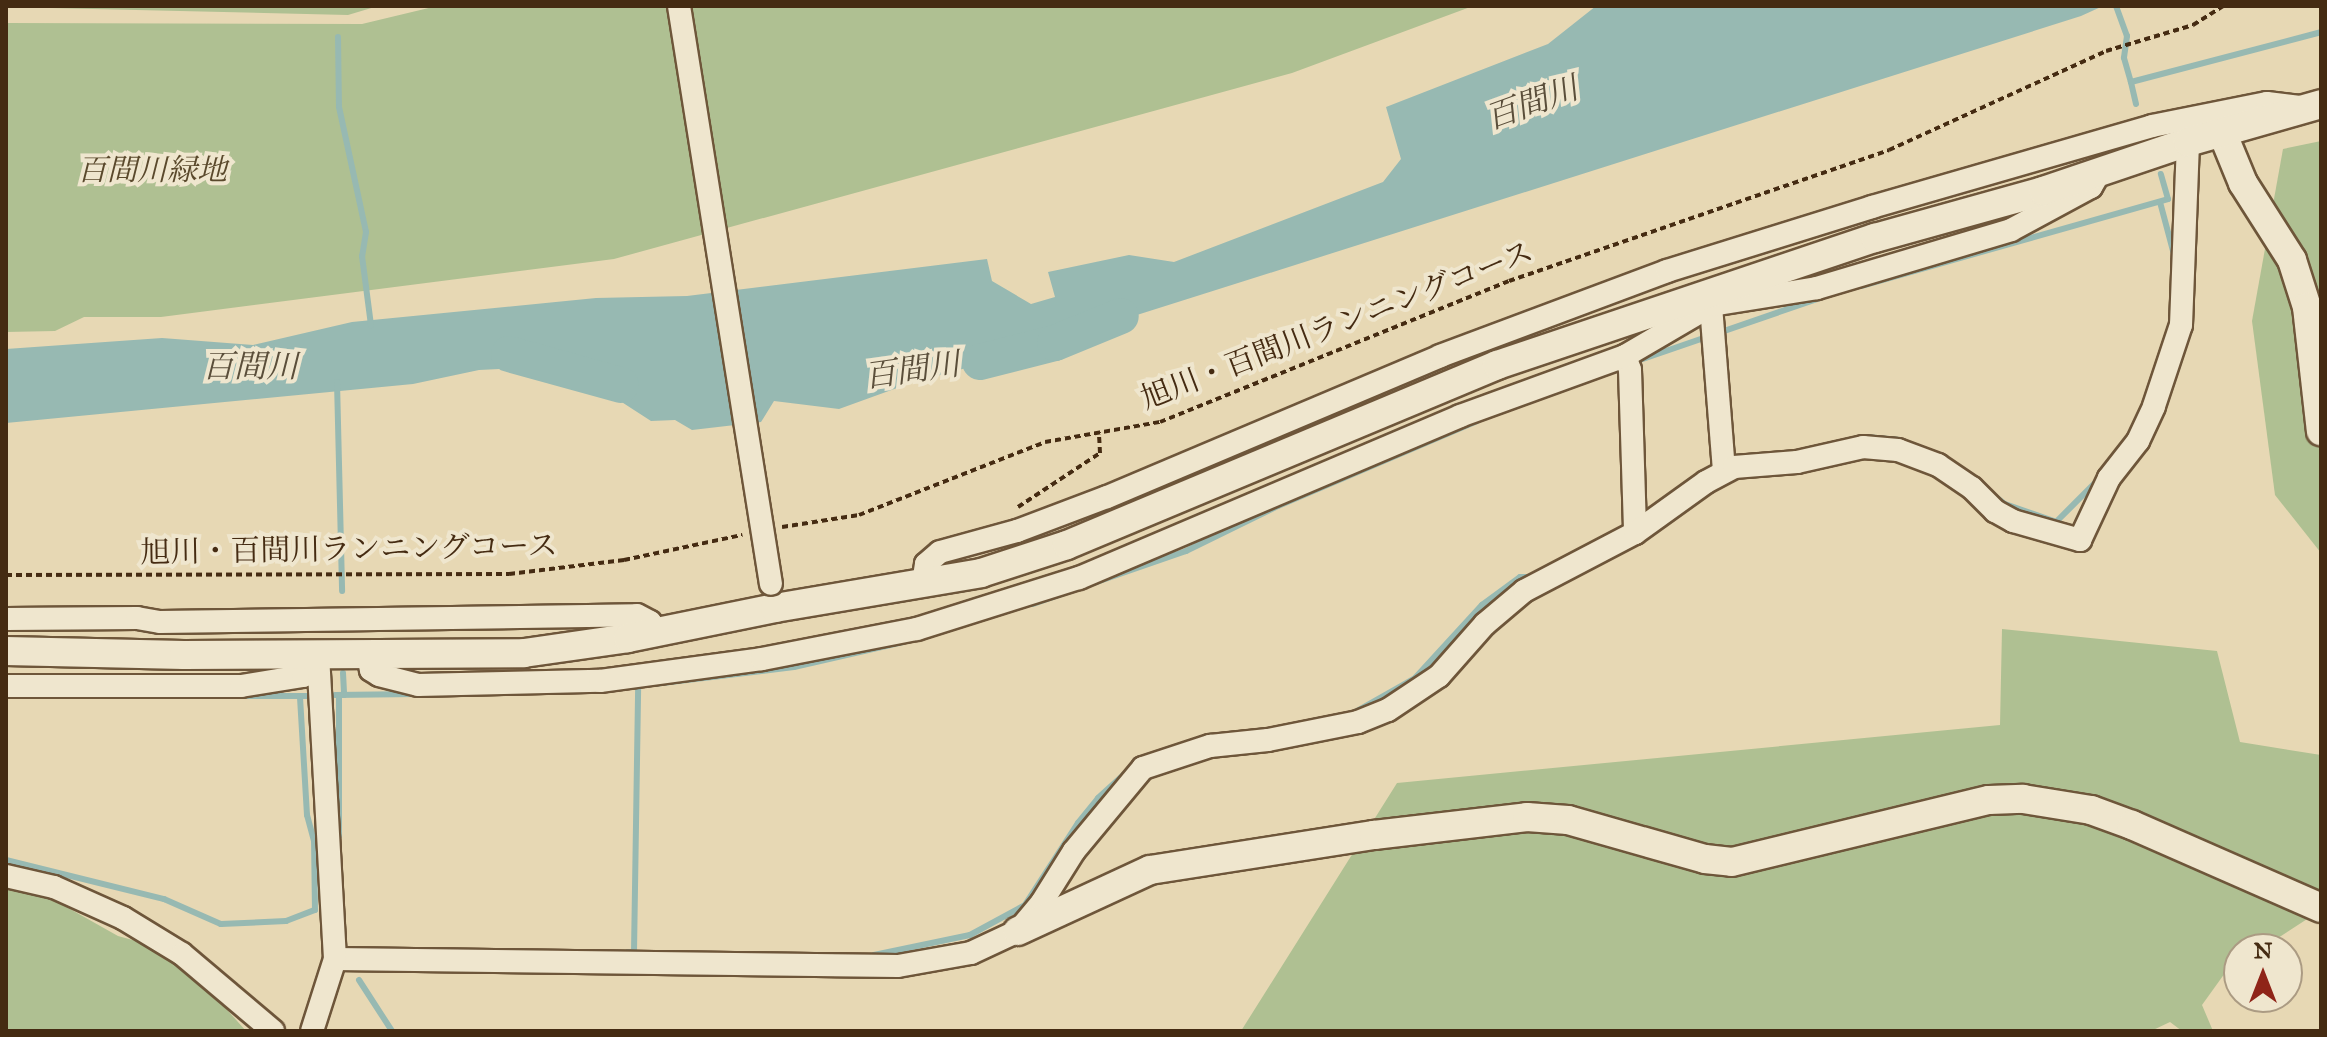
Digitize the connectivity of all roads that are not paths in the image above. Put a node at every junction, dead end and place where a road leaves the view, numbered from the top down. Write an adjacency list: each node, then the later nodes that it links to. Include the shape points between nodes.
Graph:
1 (679, 6): 11 (street, bridge)
2 (2315, 106): 3 (street); 10 (street, via 2267,103 2152,126 1667,271 1440,356 1095,502 940,552 926,564)
3 (2222, 132): 4 (street); 7 (street, via 2243,183 2292,260 2307,307)
4 (2188, 142): 5 (street, via 1875,238); 8 (street, via 2181,325 2138,441 2109,478 2080,540 2013,521 1938,465 1881,446)
5 (1711, 298): 6 (street); 8 (street); 10 (street, via 1497,365 1067,545 981,573)
6 (1627, 362): 9 (street); 15 (street, via 1460,416 1079,578 917,629 776,657 600,681 418,685 379,675 371,670)
7 (2321, 431)
8 (1724, 471): 9 (street)
9 (1635, 533): 20 (street, via 1524,591 1485,624 1439,676 1388,710 1358,722 1210,746 1143,768 1074,851)
10 (923, 583): 11 (street)
11 (773, 596): 13 (street)
12 (6, 619): 13 (street, via 191,622 637,615)
13 (657, 632): 15 (street, via 524,653)
14 (6, 651): 16 (street)
15 (368, 655): 16 (street)
16 (318, 660): 17 (street, via 303,676 241,686); 21 (street)
17 (6, 686)
18 (6, 876): 22 (street, via 54,887 123,918 182,954)
19 (2321, 908): 20 (street, via 2091,810 2023,799 1989,800 1732,862 1568,820 1527,817 1388,833 1150,870)
20 (1018, 931): 21 (street, via 971,953 898,966)
21 (335, 959): 23 (street)
22 (273, 1031)
23 (312, 1031)

